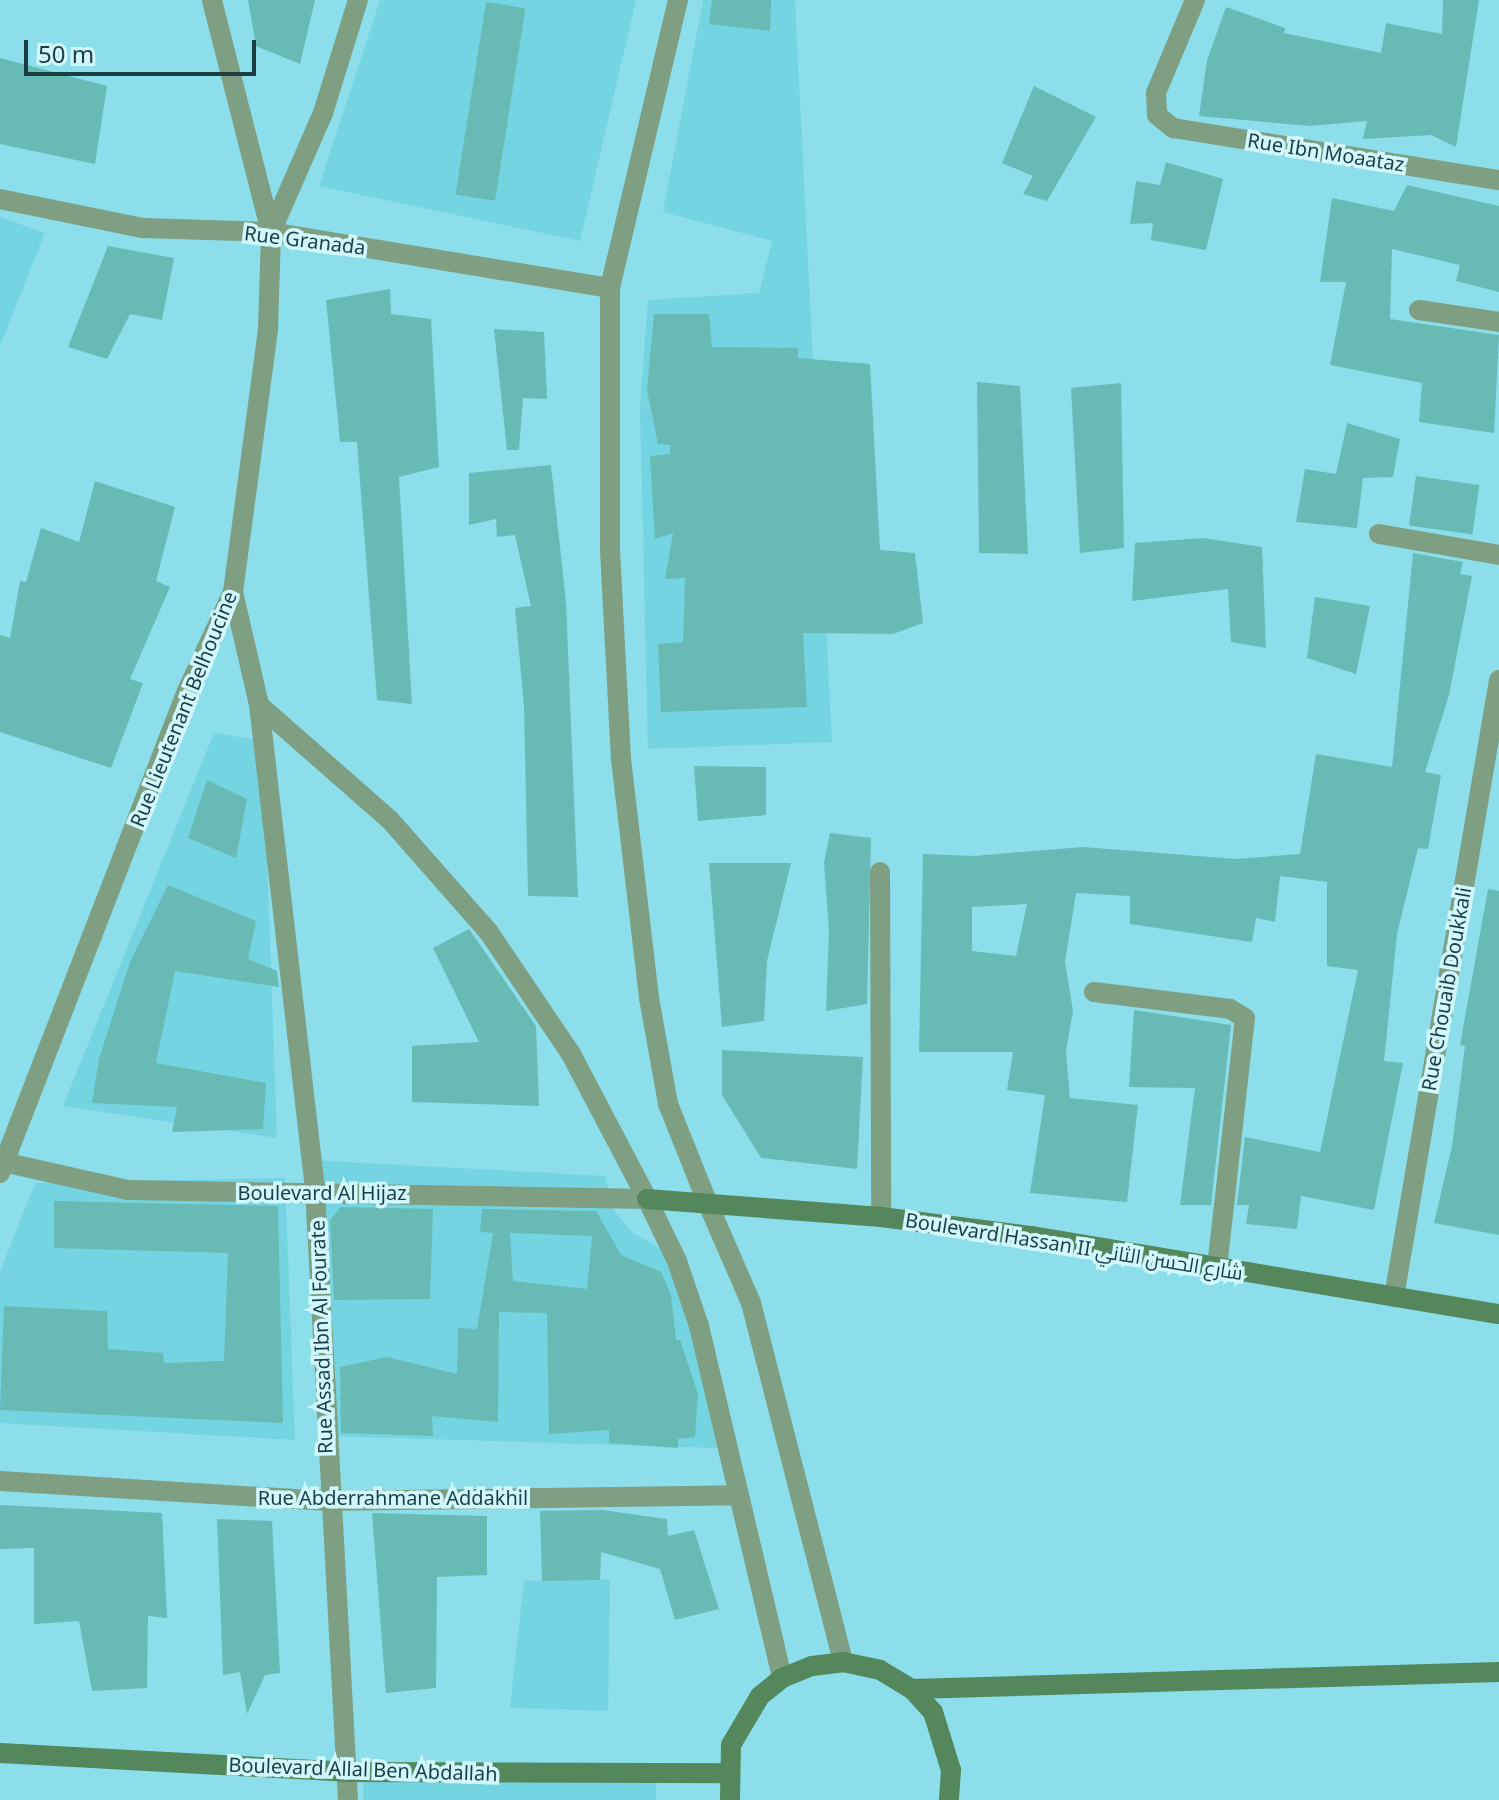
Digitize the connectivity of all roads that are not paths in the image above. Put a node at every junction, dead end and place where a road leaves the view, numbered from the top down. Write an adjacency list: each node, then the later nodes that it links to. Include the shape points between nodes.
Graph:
1 (212, 0): 7 (street, Rue Lieutenant Belhoucine)
2 (358, 0): 7 (street, via 323,113)
3 (678, 0): 8 (street)
4 (1195, 0): 5 (street, Rue Ibn Moaataz, via 1156,93 1157,115 1173,128)
5 (1499, 180)
6 (0, 199): 7 (street, Rue Granada, via 143,228)
7 (271, 232): 8 (street, Rue Granada); 13 (street, Rue Lieutenant Belhoucine, via 268,329)
8 (610, 288): 22 (street, via 610,550 628,838 668,1104)
9 (1419, 310): 10 (street)
10 (1499, 322)
11 (1379, 534): 12 (street)
12 (1499, 555)
13 (233, 592): 15 (street, Rue Assad Ibn Al Fourate); 19 (street, Rue Lieutenant Belhoucine, via 187,691)
14 (1499, 680): 16 (street, Rue Chouaib Doukkali)
15 (259, 705): 20 (street, Rue Assad Ibn Al Fourate); 21 (street, via 390,820 488,931 571,1054)
16 (1491, 776): 25 (street, Rue Chouaib Doukkali)
17 (880, 872): 23 (street)
18 (1094, 992): 24 (street, via 1230,1009 1245,1018)
19 (1, 1166): 20 (street, Boulevard Al Hijaz, via 128,1190)
20 (315, 1189): 21 (street, Boulevard Al Hijaz); 29 (street, Rue Assad Ibn Al Fourate)
21 (647, 1199): 22 (main road, Boulevard Hassan II شارع الحسن الثاني); 28 (street, via 692,1302)
22 (708, 1204): 23 (main road, Boulevard Hassan II شارع الحسن الثاني); 30 (street, via 751,1303)
23 (881, 1217): 24 (main road, Boulevard Hassan II شارع الحسن الثاني, via 1032,1236)
24 (1217, 1269): 25 (main road, Boulevard Hassan II شارع الحسن الثاني)
25 (1394, 1297): 26 (main road, Boulevard Hassan II شارع الحسن الثاني)
26 (1499, 1314)
27 (0, 1481): 29 (street, Rue Abderrahmane Addakhil)
28 (739, 1495): 29 (street, Rue Abderrahmane Addakhil); 32 (street)
29 (328, 1501): 35 (street, Rue Assad Ibn Al Fourate)
30 (843, 1662): 32 (main road); 33 (main road, via 880,1670)
31 (1499, 1672): 33 (main road)
32 (782, 1678): 36 (main road, via 742,1718)
33 (912, 1689): 39 (main road, via 933,1712 946,1740)
34 (0, 1753): 35 (main road, Boulevard Allal Ben Abdallah)
35 (347, 1772): 36 (main road, Boulevard Allal Ben Abdallah); 37 (street, Rue Assad Ibn Al Fourate)
36 (727, 1773): 38 (main road)
37 (348, 1800)
38 (730, 1800)
39 (949, 1800)

